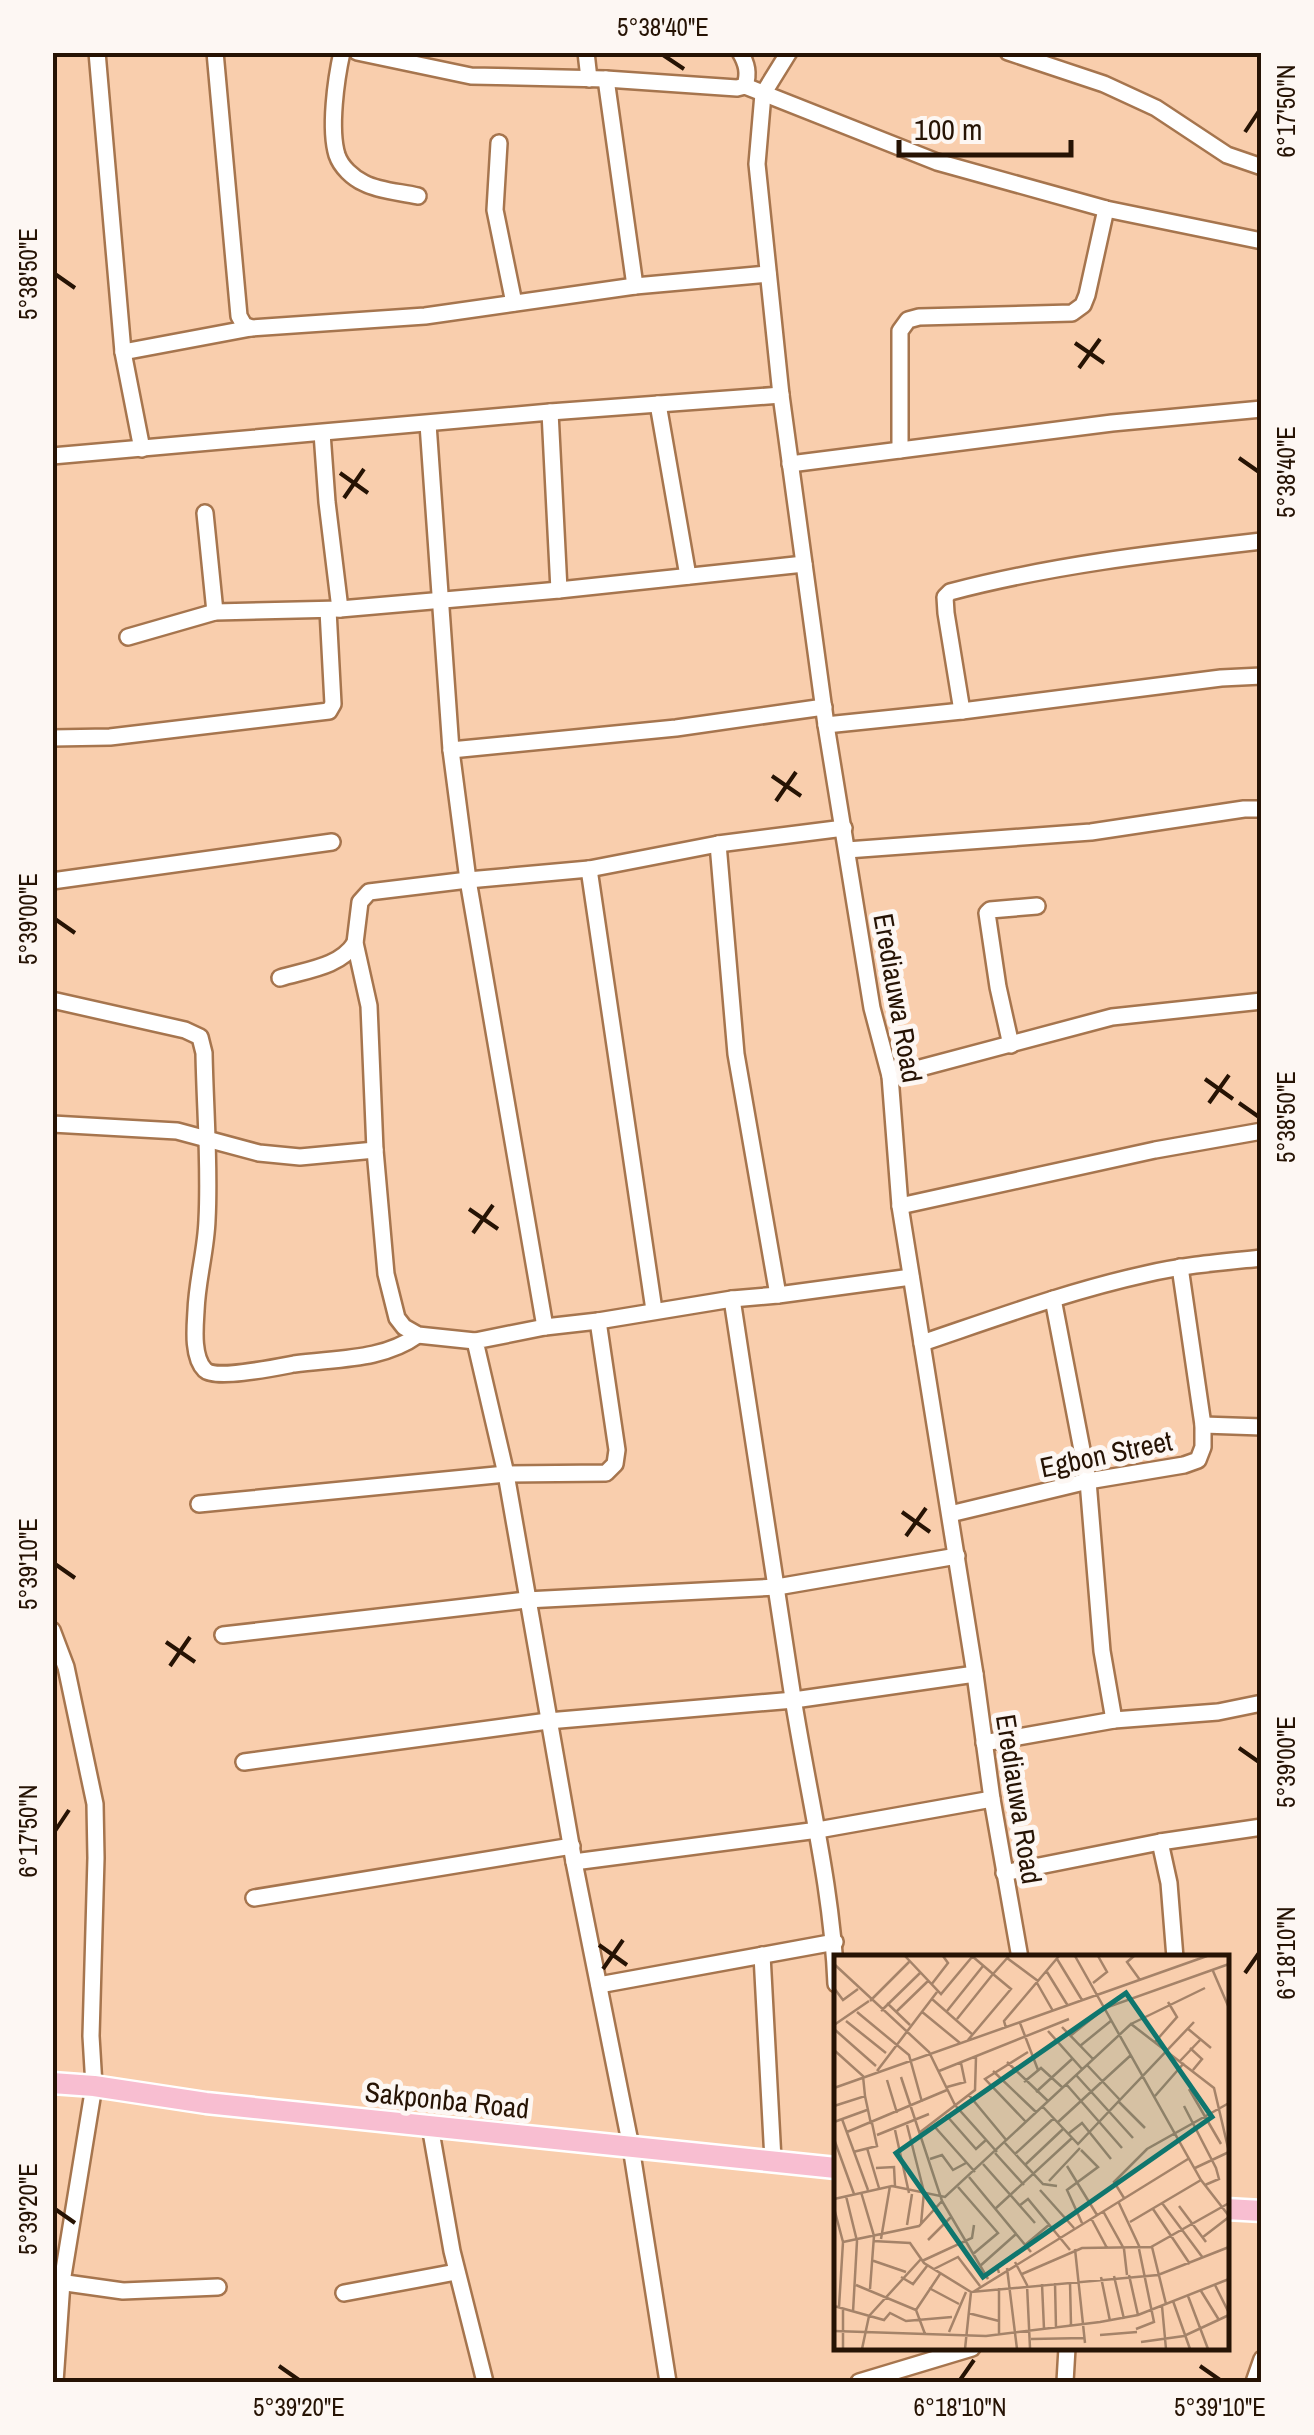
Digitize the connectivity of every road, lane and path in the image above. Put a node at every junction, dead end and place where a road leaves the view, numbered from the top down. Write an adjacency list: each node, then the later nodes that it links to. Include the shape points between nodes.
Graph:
1 (97, 52): 21 (street)
2 (216, 52): 20 (street, via 239,316)
3 (342, 52): 14 (street, via 334,113 337,156 366,185)
4 (357, 52): 9 (street, via 472,76)
5 (586, 52): 9 (street)
6 (740, 52): 10 (street)
7 (789, 52): 11 (street, Erediauwa Road)
8 (1008, 52): 13 (street, via 1104,84 1156,108 1227,156)
9 (598, 79): 10 (street); 18 (street)
10 (745, 86): 11 (street)
11 (763, 94): 15 (street, via 937,162); 17 (street, Erediauwa Road, via 757,164)
12 (499, 143): 19 (street, via 495,210)
13 (1262, 167)
14 (418, 196)
15 (1106, 209): 16 (street); 29 (street, via 1088,295 1072,313 908,320 900,332)
16 (1262, 241)
17 (768, 274): 18 (street); 22 (street, Erediauwa Road)
18 (635, 286): 19 (street)
19 (514, 303): 20 (street)
20 (251, 328): 21 (street)
21 (123, 352): 28 (street)
22 (781, 395): 23 (street); 31 (street, Erediauwa Road)
23 (658, 404): 25 (street); 35 (street)
24 (1262, 409): 29 (street)
25 (550, 412): 26 (street); 36 (street)
26 (428, 424): 27 (street); 37 (street)
27 (322, 433): 28 (street); 38 (street)
28 (142, 449): 30 (street)
29 (900, 450): 31 (street)
30 (52, 456)
31 (790, 464): 34 (street, Erediauwa Road)
32 (205, 514): 39 (street)
33 (1262, 541): 43 (street, via 950,592 946,613)
34 (804, 564): 35 (street); 42 (street, Erediauwa Road)
35 (688, 576): 36 (street)
36 (559, 590): 37 (street)
37 (440, 601): 38 (street); 46 (street)
38 (334, 609): 39 (street); 45 (street, via 329,710)
39 (215, 612): 40 (street)
40 (128, 637)
41 (1262, 676): 43 (street)
42 (824, 706): 44 (street, Erediauwa Road); 46 (street)
43 (962, 711): 44 (street)
44 (826, 724): 48 (street, Erediauwa Road)
45 (52, 738)
46 (450, 750): 53 (street)
47 (1262, 809): 51 (street, via 1091,832)
48 (844, 828): 50 (street); 51 (street, Erediauwa Road)
49 (332, 842): 54 (street)
50 (718, 844): 52 (street); 70 (street, via 736,1054)
51 (847, 850): 61 (street, Erediauwa Road)
52 (590, 869): 53 (street); 73 (street)
53 (468, 880): 56 (street, via 368,892 360,902); 75 (street)
54 (52, 881)
55 (1037, 906): 60 (street, via 988,913)
56 (356, 943): 57 (street, via 337,961); 65 (street, via 369,1006)
57 (280, 978)
58 (52, 1000): 64 (street, via 200,1037)
59 (1262, 1000): 60 (street, via 1112,1017)
60 (1012, 1045): 61 (street)
61 (890, 1076): 66 (street, Erediauwa Road)
62 (52, 1124): 64 (street, via 177,1131)
63 (1262, 1131): 66 (street)
64 (206, 1139): 65 (street, via 300,1157); 76 (street, via 208,1222 196,1347 208,1373 378,1354)
65 (375, 1150): 76 (street, via 386,1274 397,1318)
66 (900, 1206): 69 (street, Erediauwa Road)
67 (1262, 1258): 68 (street)
68 (1180, 1267): 72 (street); 79 (street, Egbon Street)
69 (911, 1277): 70 (street); 78 (street, Erediauwa Road)
70 (778, 1296): 71 (street)
71 (732, 1299): 73 (street); 86 (street)
72 (1053, 1299): 78 (street); 82 (street)
73 (654, 1310): 74 (street)
74 (598, 1321): 75 (street); 81 (street, via 616,1464 606,1473)
75 (545, 1327): 77 (street)
76 (418, 1335): 77 (street)
77 (475, 1341): 81 (street)
78 (922, 1344): 84 (street, Erediauwa Road)
79 (1203, 1425): 80 (street); 82 (street, Egbon Street, via 1198,1460)
80 (1262, 1427)
81 (506, 1474): 83 (street); 87 (street)
82 (1088, 1481): 84 (street, Egbon Street); 93 (street)
83 (198, 1504)
84 (950, 1514): 85 (street, Erediauwa Road)
85 (957, 1556): 86 (street); 90 (street, Erediauwa Road)
86 (777, 1587): 87 (street); 91 (street)
87 (526, 1600): 89 (street); 94 (street)
88 (52, 1630): 111 (street, via 95,1804)
89 (224, 1634)
90 (976, 1674): 91 (street); 95 (street, Erediauwa Road)
91 (794, 1700): 94 (street); 99 (street)
92 (1262, 1703): 93 (street)
93 (1114, 1720): 95 (street)
94 (548, 1721): 96 (street); 101 (street)
95 (984, 1743): 97 (street, Erediauwa Road)
96 (244, 1762)
97 (992, 1799): 99 (street); 102 (street, Erediauwa Road)
98 (1262, 1827): 100 (street)
99 (818, 1830): 101 (street); 104 (street)
100 (1160, 1842): 102 (street); 108 (street)
101 (573, 1854): 103 (street); 109 (street)
102 (1004, 1873): 107 (street, Erediauwa Road)
103 (254, 1898)
104 (835, 1942): 105 (street); 106 (street)
105 (762, 1955): 109 (street); 114 (street)
106 (835, 1955)
107 (1019, 1955)
108 (1175, 1955)
109 (599, 1984): 113 (street)
110 (52, 2083): 111 (main road, Sakponba Road)
111 (94, 2086): 112 (main road, Sakponba Road); 119 (street)
112 (430, 2126): 113 (main road, Sakponba Road); 118 (street)
113 (631, 2147): 114 (main road, Sakponba Road); 127 (street)
114 (772, 2160): 115 (main road, Sakponba Road)
115 (834, 2168)
116 (1229, 2209): 117 (main road)
117 (1262, 2212)
118 (456, 2272): 121 (street); 126 (street)
119 (57, 2282): 120 (street, via 123,2291); 125 (street)
120 (218, 2287)
121 (344, 2292)
122 (965, 2350): 128 (street)
123 (1067, 2350): 129 (street)
124 (1262, 2359): 130 (street)
125 (55, 2382)
126 (485, 2382)
127 (668, 2382)
128 (859, 2382)
129 (1065, 2382)
130 (1254, 2382)

